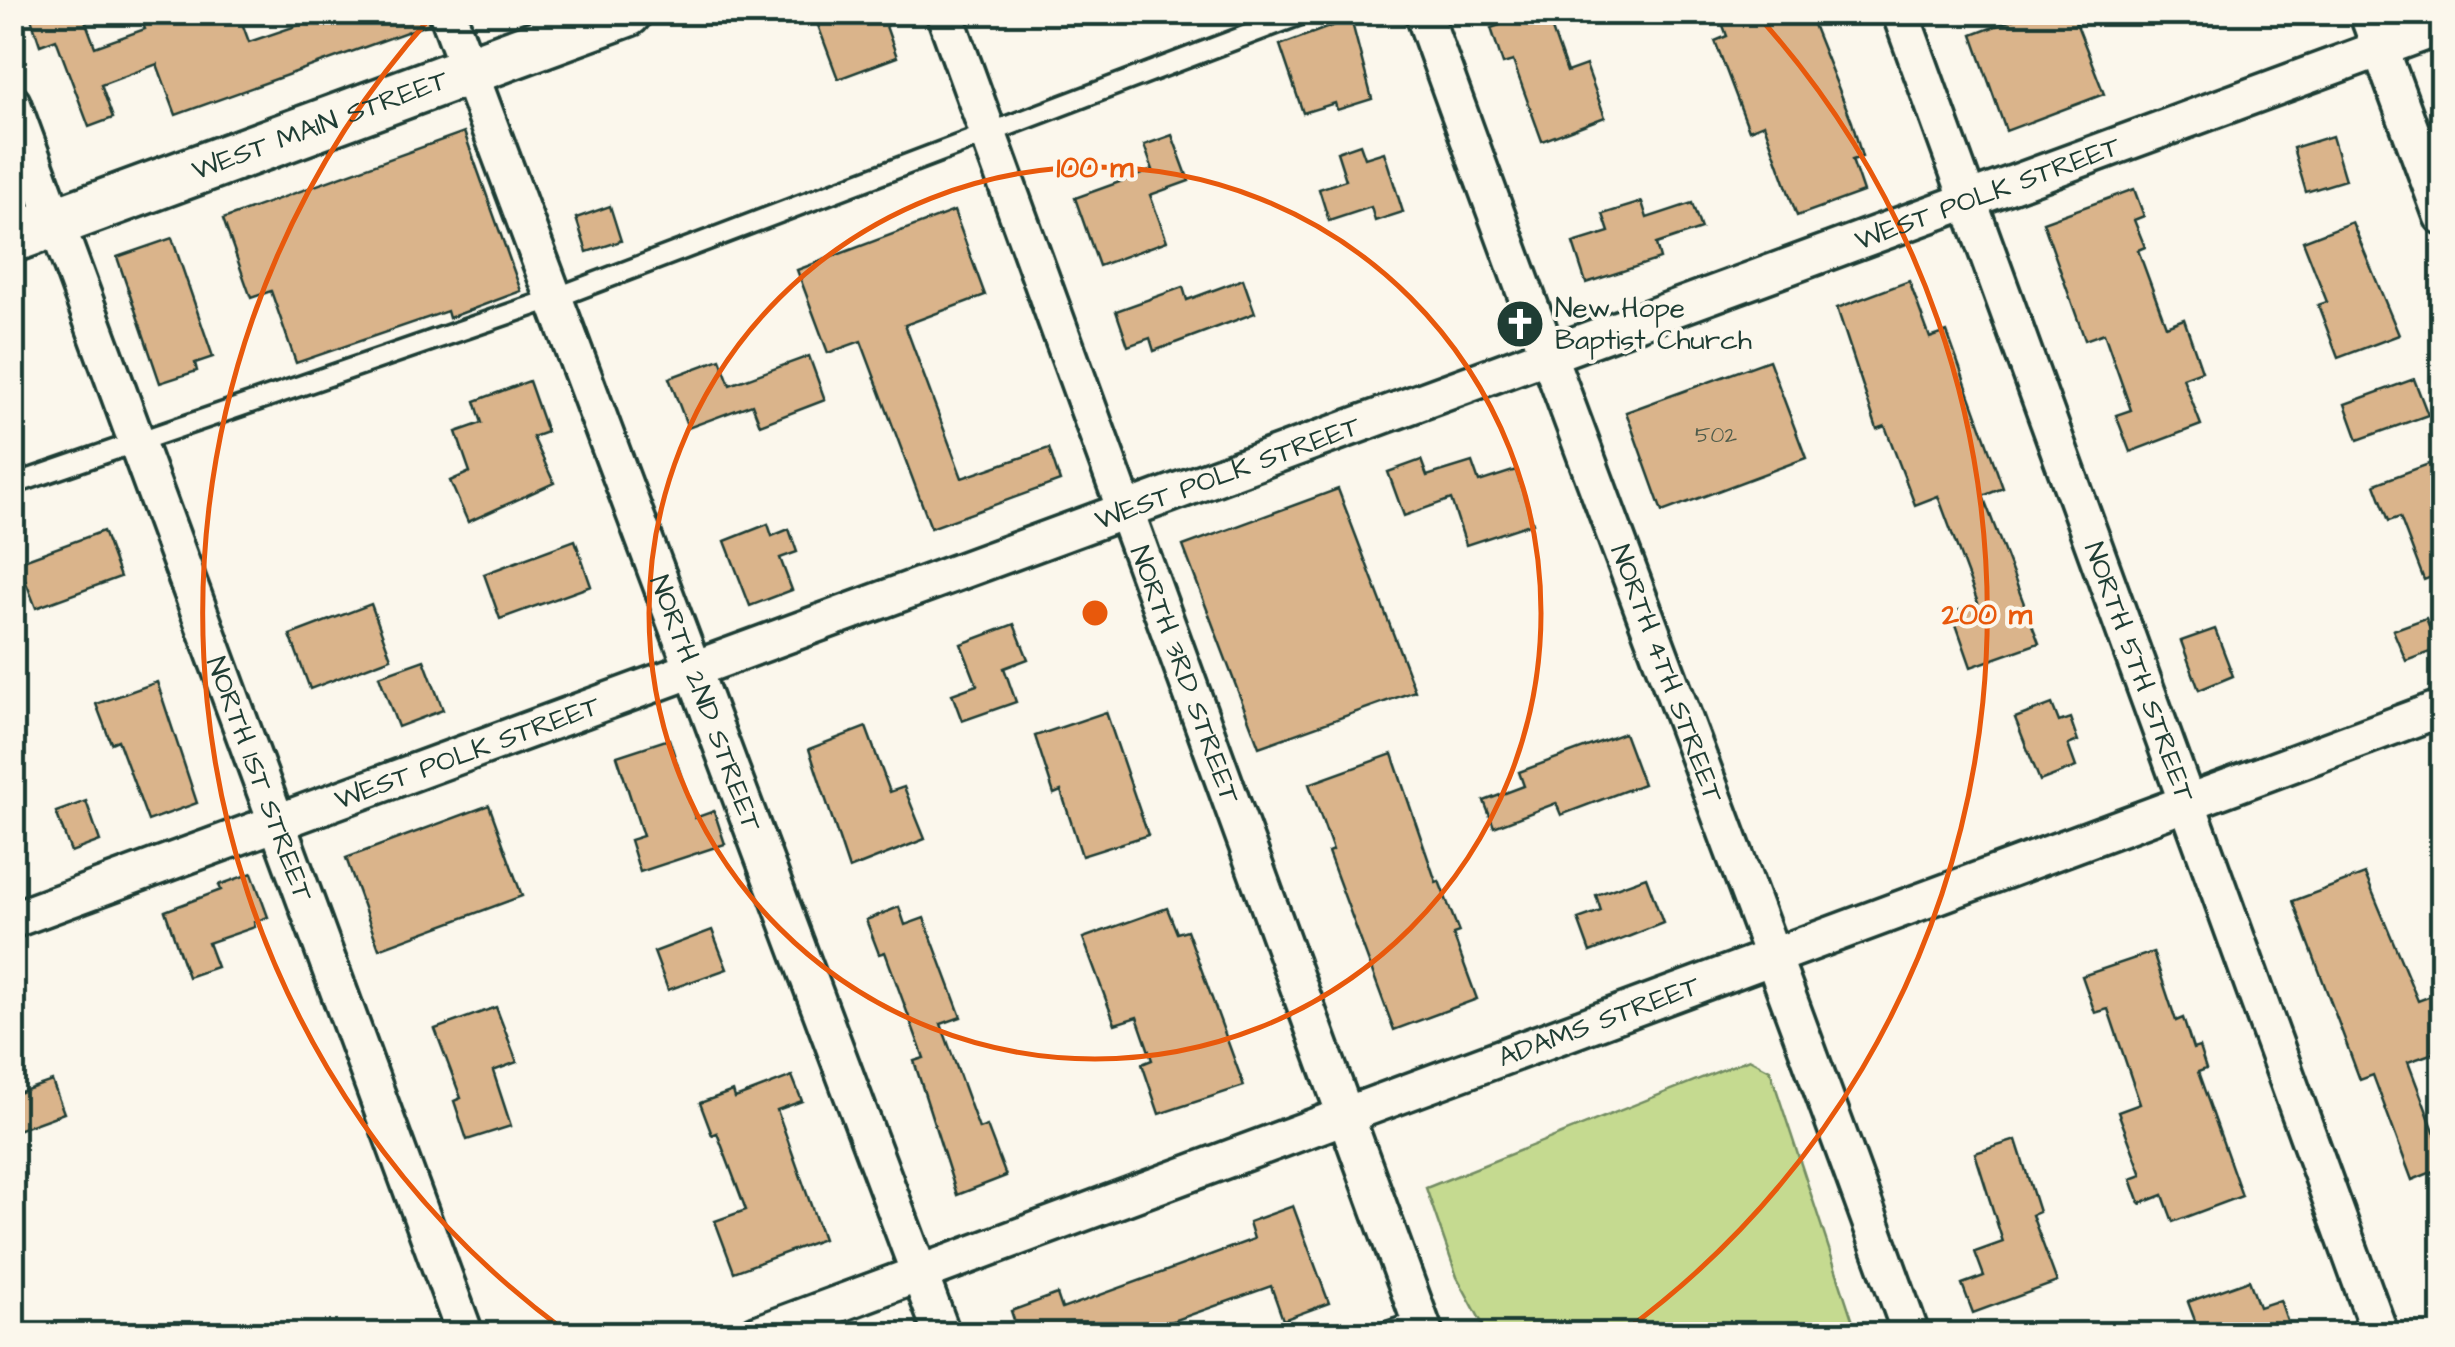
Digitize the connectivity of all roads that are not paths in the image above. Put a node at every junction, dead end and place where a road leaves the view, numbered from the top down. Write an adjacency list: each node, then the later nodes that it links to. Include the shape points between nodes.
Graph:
1 (447, 12): 10 (street, NORTH 2ND STREET)
2 (626, 12): 10 (main road, WEST MAIN STREET)
3 (944, 12): 12 (street, NORTH 3RD STREET)
4 (1308, 12): 12 (lane)
5 (1422, 12): 17 (street, NORTH 4TH STREET)
6 (1900, 12): 13 (street, NORTH 5TH STREET)
7 (2366, 12): 9 (street)
8 (2442, 26): 9 (street, WEST POLK STREET)
9 (2380, 49): 13 (street, WEST POLK STREET); 14 (street)
10 (468, 70): 15 (main road, WEST MAIN STREET); 16 (street, NORTH 2ND STREET)
11 (12, 103): 15 (street, NORTH 1ST STREET)
12 (988, 134): 16 (lane); 20 (street, NORTH 3RD STREET)
13 (1967, 200): 17 (street, WEST POLK STREET); 23 (street, NORTH 5TH STREET)
14 (2442, 216)
15 (34, 230): 18 (street, NORTH 1ST STREET)
16 (555, 298): 18 (lane); 21 (street, NORTH 2ND STREET)
17 (1546, 356): 20 (street, WEST POLK STREET); 26 (street, NORTH 4TH STREET)
18 (132, 442): 19 (lane); 24 (street, NORTH 1ST STREET)
19 (12, 485)
20 (1125, 511): 21 (street, WEST POLK STREET); 27 (street, NORTH 3RD STREET)
21 (696, 668): 24 (street, WEST POLK STREET); 28 (street, NORTH 2ND STREET)
22 (2442, 708): 23 (street, ADAMS STREET)
23 (2188, 803): 26 (street, ADAMS STREET); 37 (street, NORTH 5TH STREET)
24 (278, 822): 25 (street, WEST POLK STREET); 30 (street, NORTH 1ST STREET)
25 (12, 920)
26 (1776, 956): 27 (street, ADAMS STREET); 36 (street, NORTH 4TH STREET)
27 (1344, 1113): 28 (street, ADAMS STREET); 29 (street, NORTH 3RD STREET)
28 (920, 1274): 31 (street, ADAMS STREET); 32 (street, NORTH 2ND STREET)
29 (1423, 1328): 35 (lane)
30 (464, 1334)
31 (756, 1334)
32 (942, 1334)
33 (1315, 1334): 34 (lane)
34 (1354, 1334)
35 (1381, 1334)
36 (1911, 1334)
37 (2380, 1334)

